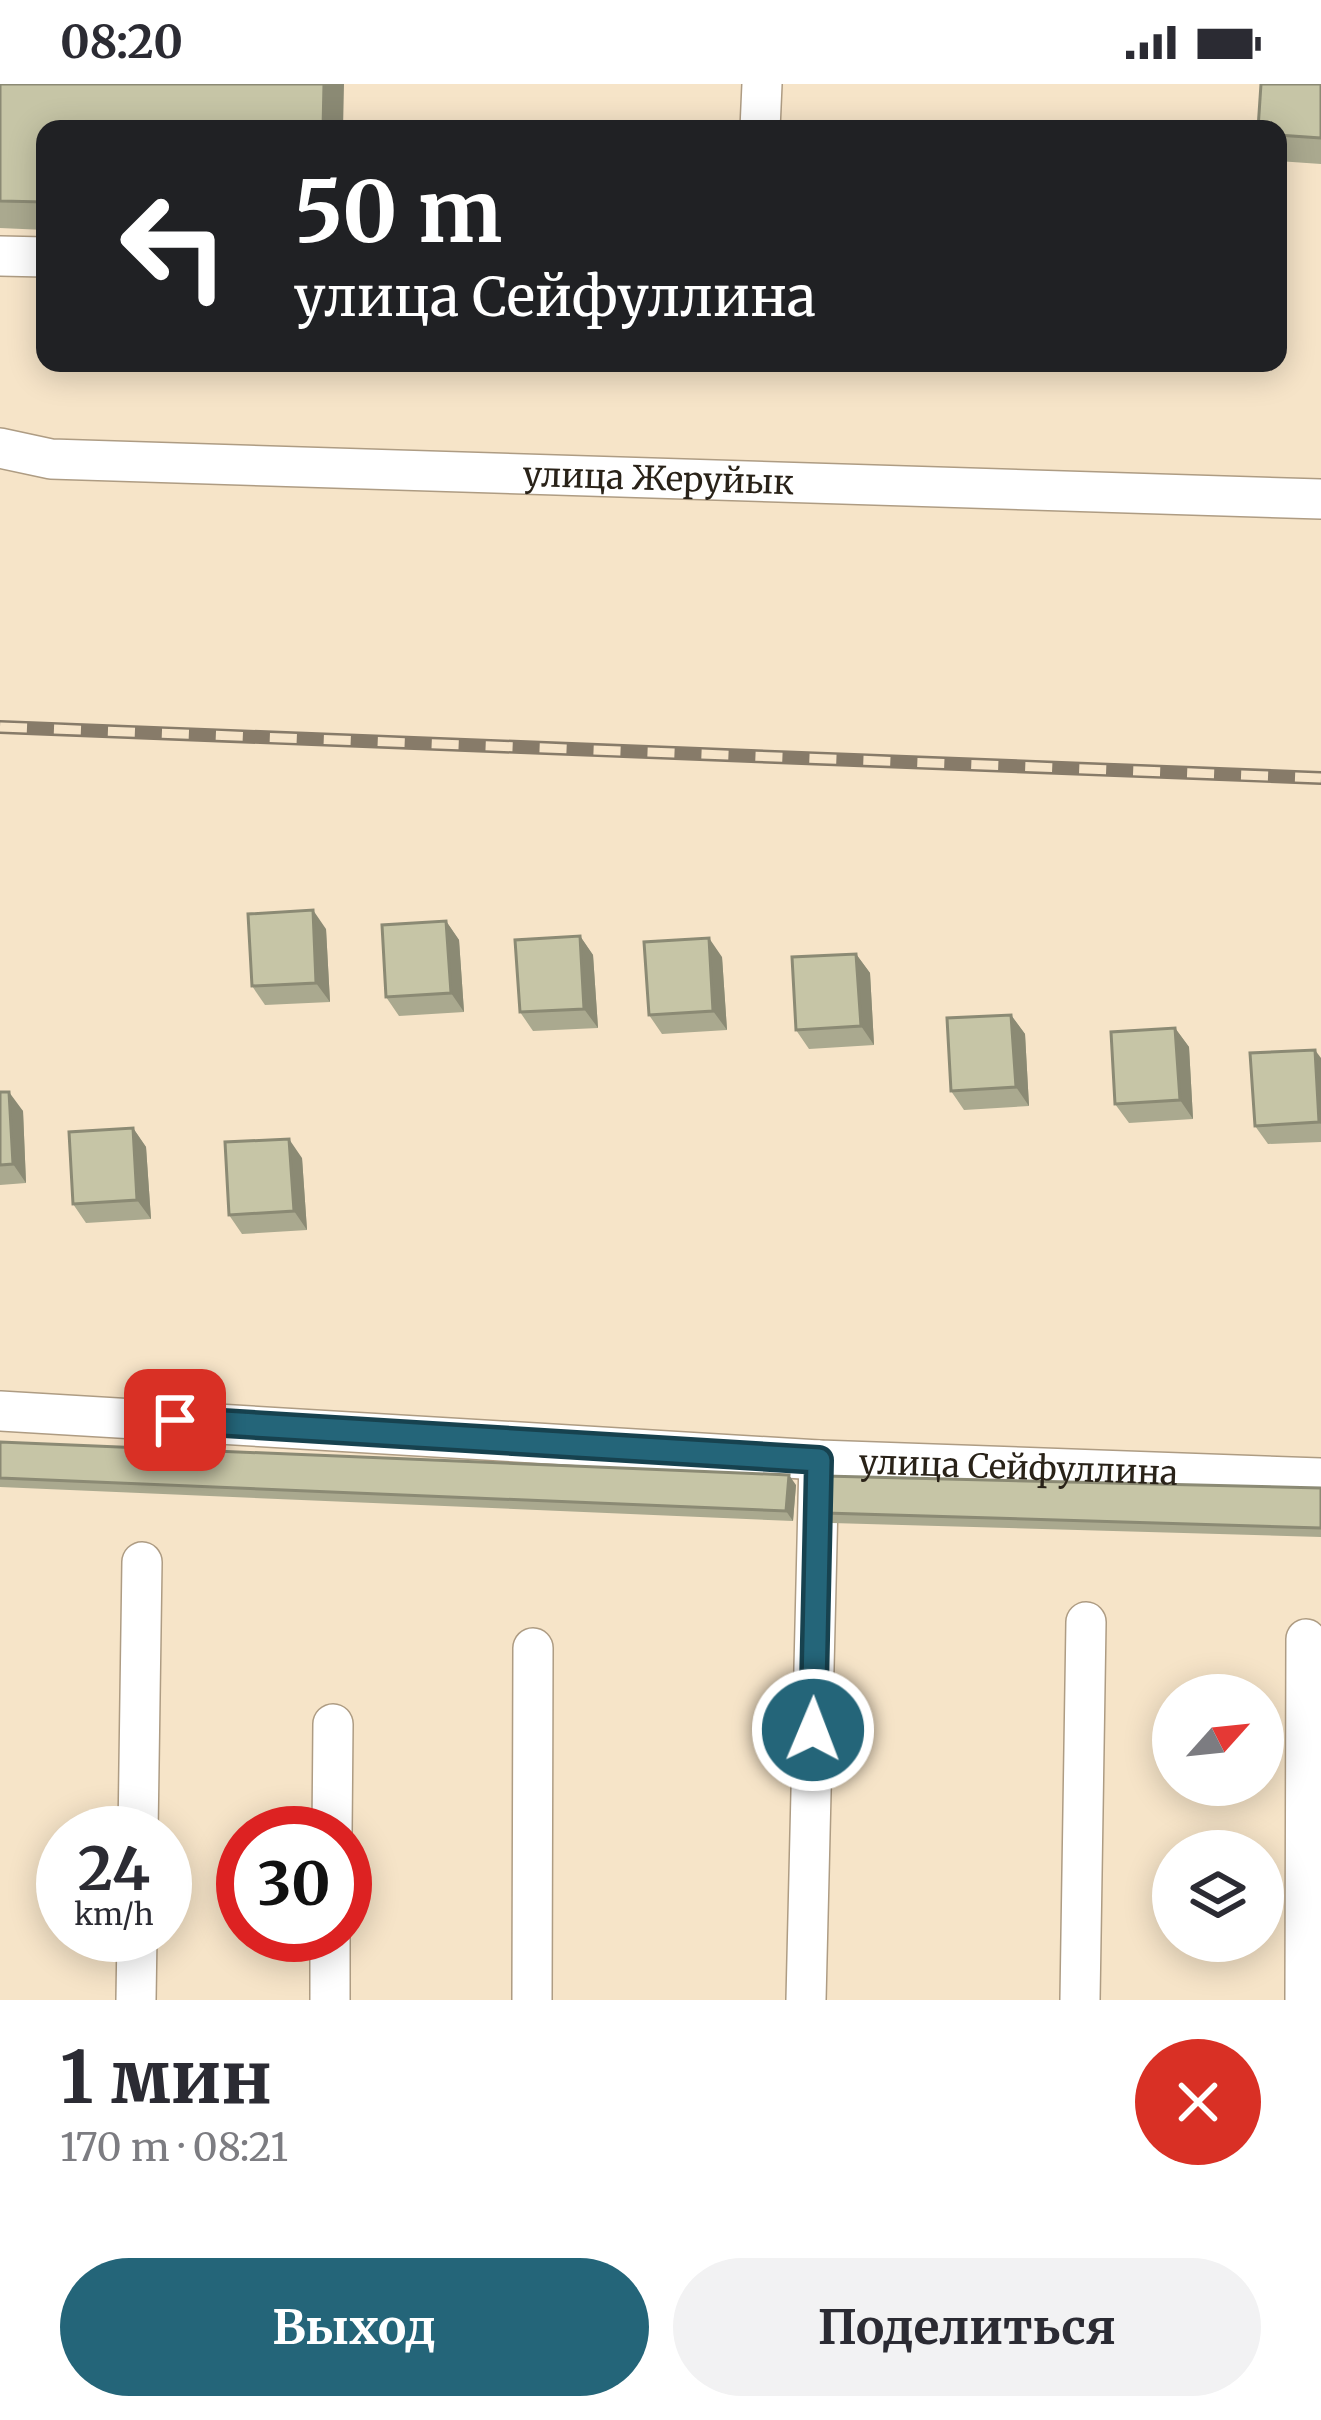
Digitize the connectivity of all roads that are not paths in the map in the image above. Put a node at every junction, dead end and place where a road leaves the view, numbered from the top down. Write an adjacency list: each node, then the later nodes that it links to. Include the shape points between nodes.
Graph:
1 (762, 84): 2 (street)
2 (760, 120)
3 (0, 256): 4 (street)
4 (36, 257)
5 (0, 448): 6 (street, улица Жеруйык, via 52,460)
6 (1321, 499)
7 (0, 1411): 8 (street, улица Сейфуллина)
8 (819, 1460): 9 (street, улица Сейфуллина); 22 (street)
9 (1321, 1478)
10 (142, 1562): 15 (street)
11 (1086, 1622): 23 (street)
12 (1306, 1639): 24 (street)
13 (532, 1648): 21 (street)
14 (333, 1724): 16 (street)
15 (138, 1806)
16 (332, 1806)
17 (137, 1962): 19 (street)
18 (331, 1962): 20 (street)
19 (136, 2000)
20 (330, 2000)
21 (532, 2000)
22 (806, 2000)
23 (1080, 2000)
24 (1305, 2000)

